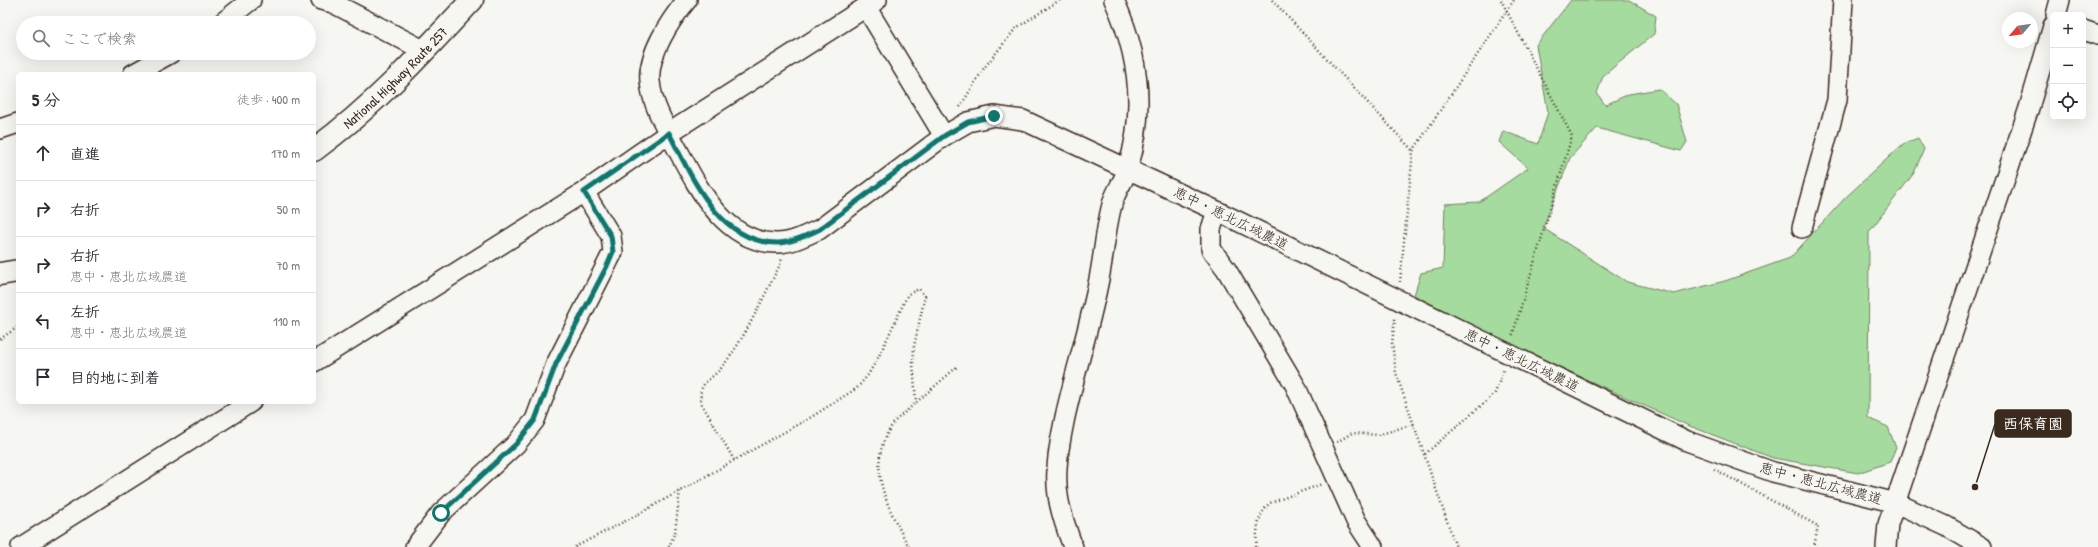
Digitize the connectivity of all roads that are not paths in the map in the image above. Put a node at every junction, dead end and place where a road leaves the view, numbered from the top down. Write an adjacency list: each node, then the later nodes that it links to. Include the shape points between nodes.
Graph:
1 (251, 0): 10 (street)
2 (321, 0): 14 (street, via 333,3)
3 (472, 0): 14 (highway, National Highway Route 257)
4 (687, 0): 19 (street, 恵中・恵北広域農道, via 676,12 651,61 649,81 658,110)
5 (1114, 0): 22 (street, via 1125,25 1137,72 1139,98)
6 (1843, 0): 25 (street, via 1837,100)
7 (2060, 0): 9 (street)
8 (872, 3): 19 (street); 20 (street)
9 (2057, 12)
10 (231, 16)
11 (2086, 31): 12 (street)
12 (2098, 35)
13 (2050, 36): 30 (street, via 2029,108)
14 (425, 51): 21 (highway, National Highway Route 257, via 360,114)
15 (158, 60): 16 (street)
16 (137, 72)
17 (16, 124): 18 (street)
18 (0, 129)
19 (669, 133): 20 (street, 恵中・恵北広域農道, via 699,190 713,209 734,228 757,240 778,243 800,238 820,229); 23 (street)
20 (944, 136): 22 (street, 恵中・恵北広域農道, via 968,122 994,116 1023,120)
21 (316, 148)
22 (1128, 168): 24 (street, 恵中・恵北広域農道); 33 (street, via 1113,201 1098,285 1059,445 1058,495)
23 (584, 192): 28 (street); 32 (street, via 611,236 613,252 556,364 535,420 516,444 441,513)
24 (1217, 211): 30 (street, 恵中・恵北広域農道, via 1687,441 1773,472); 34 (street, via 1211,229 1211,249 1226,269 1295,385 1356,521)
25 (1802, 228)
26 (16, 271): 27 (highway)
27 (0, 274)
28 (316, 361)
29 (248, 404): 31 (street)
30 (1896, 503): 35 (street, via 1888,524); 36 (street, 恵中・恵北広域農道, via 1946,526)
31 (21, 547)
32 (415, 547)
33 (1073, 547)
34 (1373, 547)
35 (1886, 547)
36 (1982, 547)

